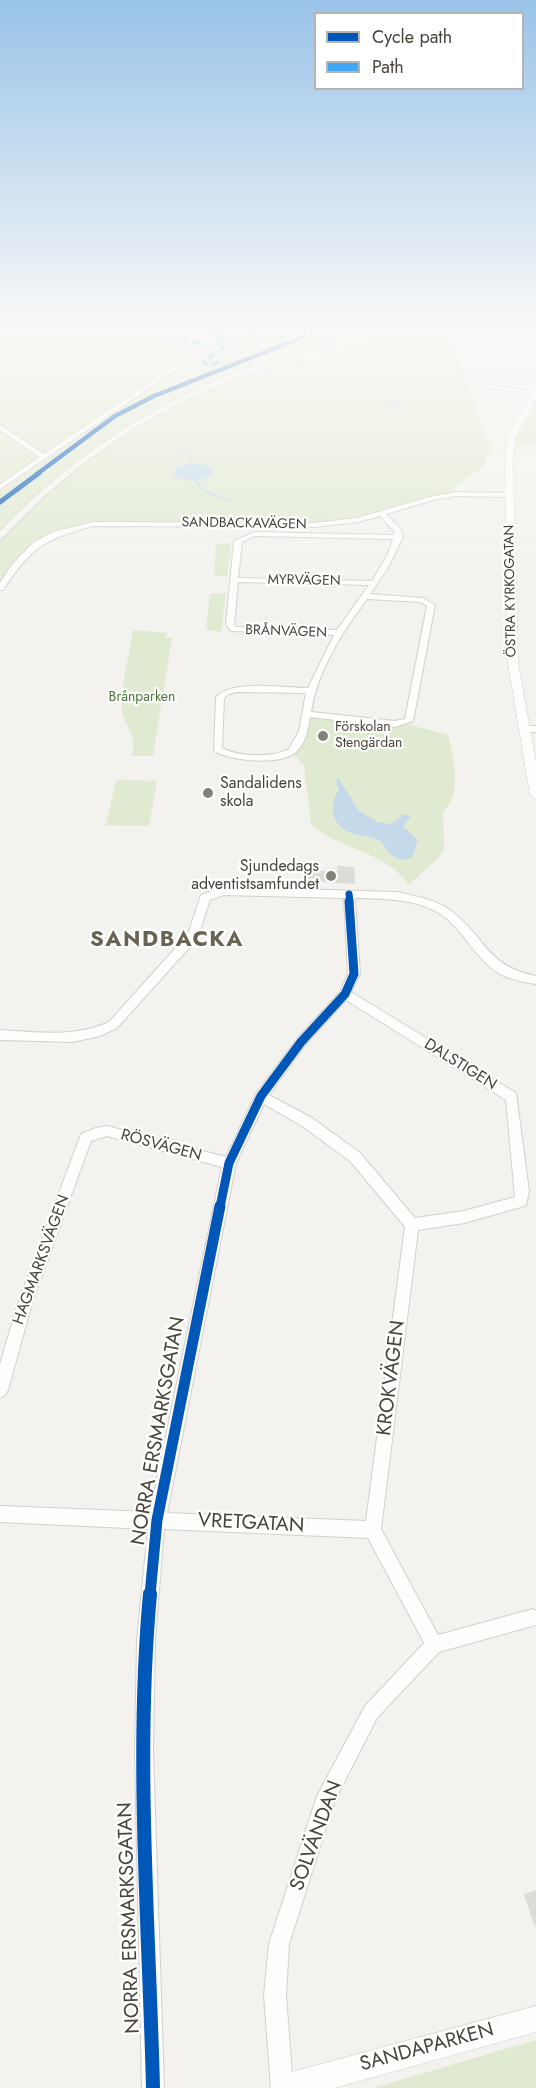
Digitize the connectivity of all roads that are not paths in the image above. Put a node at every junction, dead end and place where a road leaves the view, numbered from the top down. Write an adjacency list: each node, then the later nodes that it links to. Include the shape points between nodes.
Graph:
1 (92, 423): 5 (street)
2 (139, 423): 9 (main road, via 76,464 42,492)
3 (519, 423): 7 (street, ÖSTRA KYRKOGATAN, via 511,439)
4 (0, 427): 5 (street)
5 (43, 456): 6 (street)
6 (0, 487)
7 (509, 495): 8 (street, SANDBACKAVÄGEN, via 456,494); 18 (street, ÖSTRA KYRKOGATAN, via 513,663)
8 (381, 514): 10 (street, via 396,527); 13 (street, SANDBACKAVÄGEN, via 314,525 93,524 37,544)
9 (0, 537)
10 (399, 537): 11 (street, BRÅNVÄGEN, via 246,535 238,541); 12 (street)
11 (234, 580): 12 (street, MYRVÄGEN); 15 (street, BRÅNVÄGEN, via 230,624 234,630)
12 (374, 582): 14 (street)
13 (0, 588)
14 (364, 596): 15 (street); 17 (street, via 423,600 431,605 409,721 395,724)
15 (339, 633): 16 (street)
16 (310, 691): 17 (street); 17 (street, via 226,692 220,697 215,744 229,755 265,757 291,752)
17 (307, 714)
18 (524, 729): 19 (street); 20 (street, ÖSTRA KYRKOGATAN)
19 (536, 729)
20 (536, 795)
21 (349, 894): 22 (street, via 397,896 427,903 454,919 494,965 510,974); 23 (street, NORRA ERSMARKSGATAN, via 354,974); 24 (street, via 214,893 205,898 193,936 113,1025 83,1038)
22 (536, 980)
23 (345, 994): 25 (street, NORRA ERSMARKSGATAN, via 301,1042); 28 (street, DALSTIGEN, via 512,1097 521,1201 464,1217)
24 (0, 1035)
25 (261, 1096): 27 (street, NORRA ERSMARKSGATAN); 28 (street, via 307,1122 355,1157)
26 (93, 1134): 27 (street, RÖSVÄGEN, via 107,1131); 29 (street, HAGMARKSVÄGEN, via 87,1138 25,1303)
27 (229, 1163): 31 (street, NORRA ERSMARKSGATAN)
28 (412, 1225): 32 (street, KROKVÄGEN)
29 (0, 1390)
30 (0, 1514): 31 (street, VRETGATAN)
31 (157, 1520): 32 (street, VRETGATAN); 36 (street, NORRA ERSMARKSGATAN, via 146,1640 144,1751)
32 (373, 1530): 34 (street)
33 (533, 1618): 34 (street)
34 (434, 1645): 37 (street, SOLVÄNDAN, via 371,1712 327,1796 279,1944 275,1995)
35 (536, 2019): 37 (street, SANDAPARKEN)
36 (153, 2088)
37 (283, 2088)

